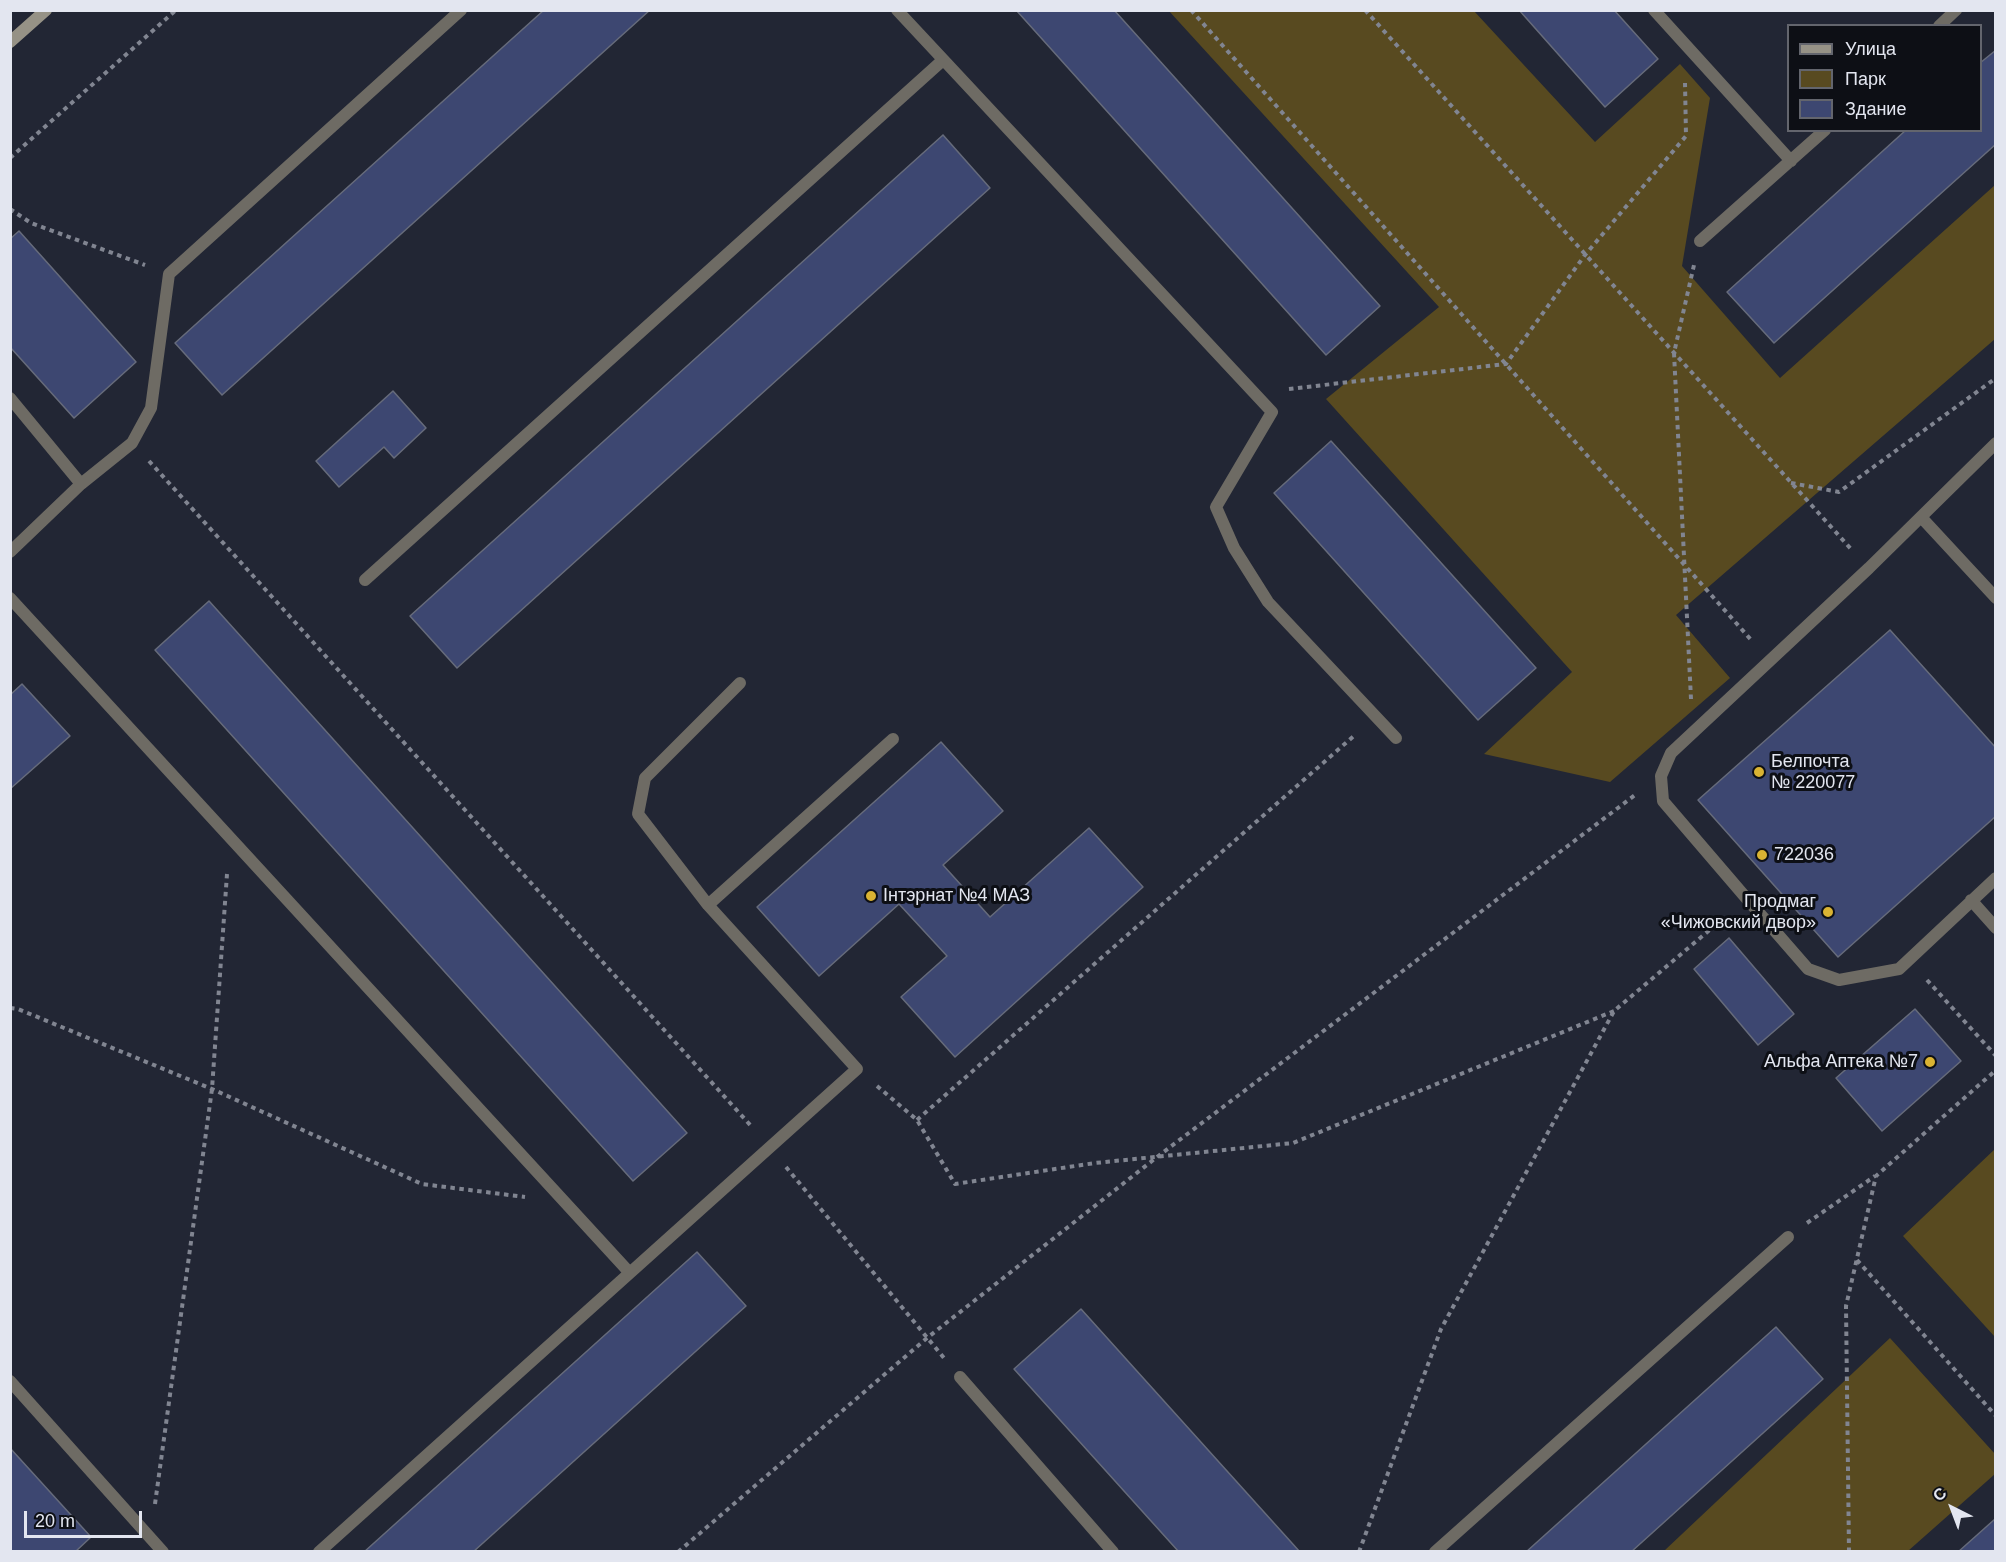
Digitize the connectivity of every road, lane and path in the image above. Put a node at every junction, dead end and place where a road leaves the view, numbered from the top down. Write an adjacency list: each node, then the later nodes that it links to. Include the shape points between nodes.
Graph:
1 (46, 10): 10 (street)
2 (176, 10): 14 (path)
3 (461, 10): 19 (lane)
4 (897, 10): 12 (lane)
5 (1191, 10): 21 (path)
6 (1365, 10): 18 (path)
7 (1654, 10): 11 (lane)
8 (1956, 10): 9 (lane)
9 (1941, 24)
10 (10, 42)
11 (1684, 44): 15 (lane); 18 (path, via 1686,136)
12 (943, 60): 23 (lane); 33 (lane)
13 (1823, 132): 15 (lane)
14 (10, 158)
15 (1791, 161): 17 (lane)
16 (10, 208): 19 (path, via 31,223)
17 (1700, 241): 20 (path)
18 (1586, 255): 20 (path); 21 (path)
19 (169, 274): 25 (lane, via 151,408)
20 (1674, 352): 27 (path); 31 (path)
21 (1506, 364): 23 (path); 31 (path)
22 (1995, 378): 27 (path, via 1839,492)
23 (1254, 393): 38 (lane, via 1272,412 1216,507 1234,548 1268,602)
24 (10, 398): 28 (lane)
25 (132, 443): 28 (lane); 57 (path)
26 (1995, 443): 29 (lane)
27 (1791, 483): 32 (path)
28 (81, 484): 30 (lane)
29 (1921, 517): 32 (lane); 35 (lane)
30 (10, 552)
31 (1684, 565): 36 (path); 39 (path)
32 (1869, 568): 36 (lane)
33 (365, 580)
34 (10, 598): 43 (lane)
35 (1995, 598)
36 (1770, 661): 39 (lane)
37 (740, 683): 47 (lane, via 645,778 638,814)
38 (1376, 719): 40 (lane); 56 (path, via 1337,748)
39 (1692, 733): 42 (lane, via 1671,753)
40 (1396, 738)
41 (893, 739): 47 (lane)
42 (1661, 776): 45 (lane, via 1663,801); 58 (path)
43 (229, 836): 55 (path); 60 (lane)
44 (1995, 878): 46 (lane)
45 (1747, 899): 49 (lane, via 1808,969 1839,980 1899,969); 51 (path)
46 (1971, 900): 48 (lane); 49 (lane)
47 (708, 904): 53 (lane)
48 (1995, 928)
49 (1908, 959): 52 (path)
50 (10, 1008): 55 (path)
51 (1614, 1011): 58 (path, via 1293,1143); 73 (path, via 1442,1329)
52 (1995, 1056)
53 (857, 1070): 56 (path); 57 (lane)
54 (1995, 1070): 59 (path)
55 (212, 1089): 60 (path, via 422,1184); 68 (path)
56 (917, 1120): 58 (path, via 955,1184)
57 (770, 1147): 63 (lane); 64 (path)
58 (1157, 1157): 64 (path)
59 (1876, 1176): 61 (path); 62 (path)
60 (566, 1203): 63 (lane)
61 (1788, 1237): 74 (lane)
62 (1857, 1260): 67 (path); 75 (path, via 1846,1306)
63 (629, 1272): 70 (lane)
64 (927, 1338): 65 (path); 71 (path)
65 (960, 1377): 72 (lane)
66 (10, 1380): 68 (lane)
67 (1995, 1416)
68 (150, 1537): 69 (lane)
69 (163, 1551)
70 (319, 1551)
71 (678, 1551)
72 (1113, 1551)
73 (1359, 1551)
74 (1436, 1551)
75 (1849, 1551)

